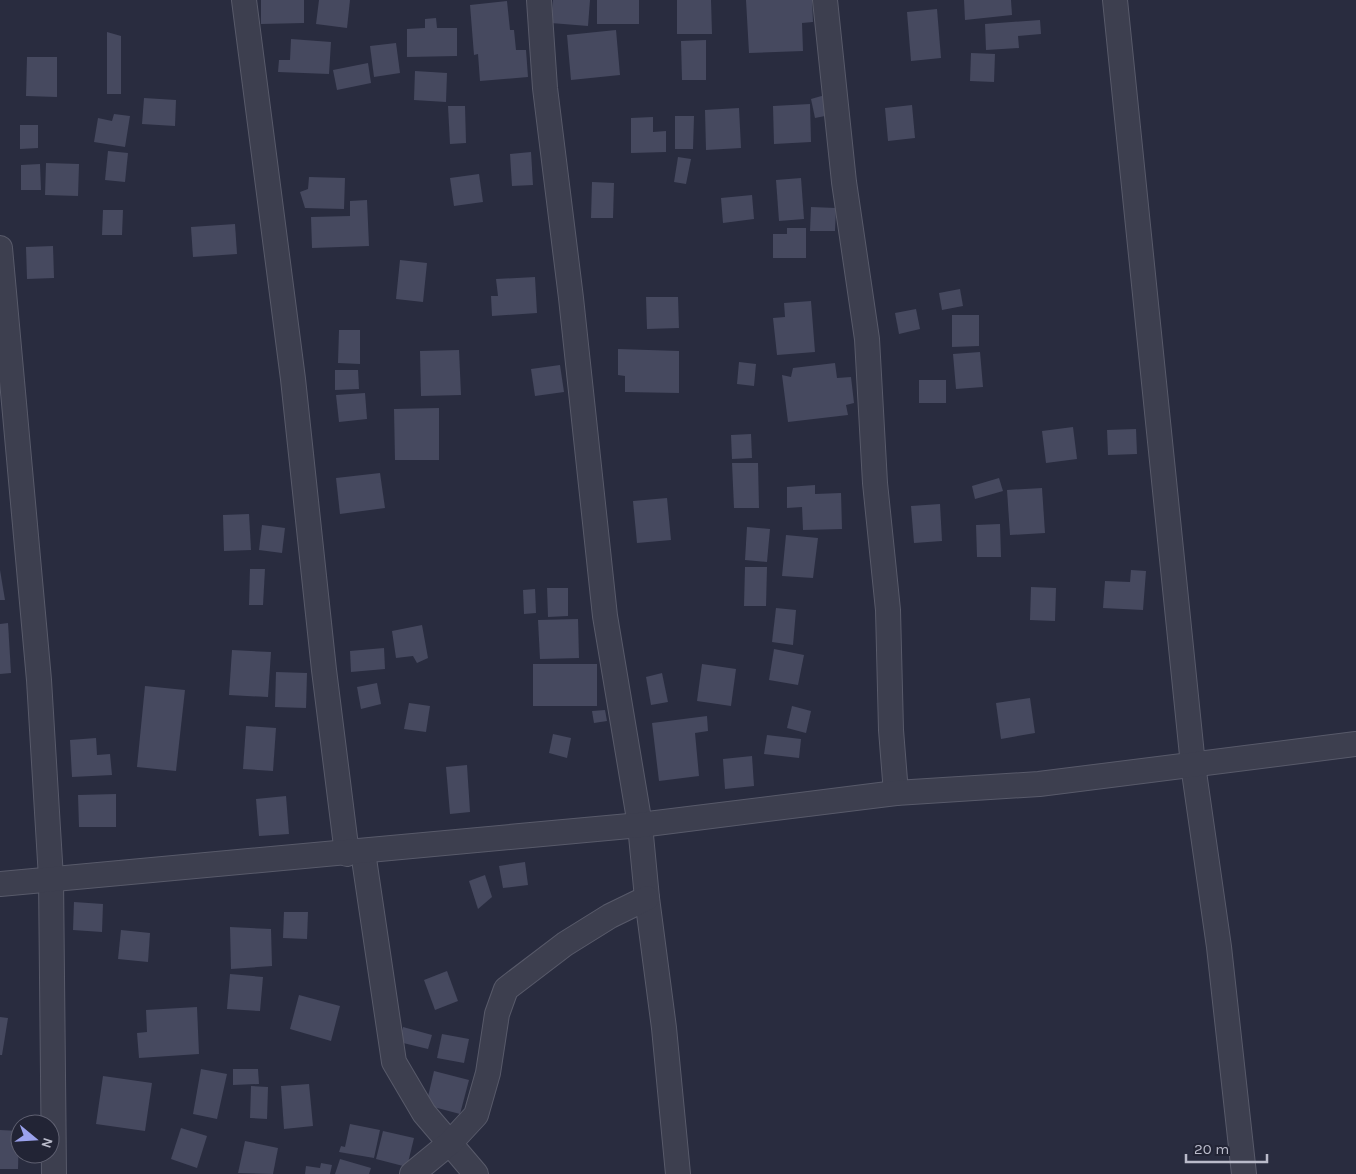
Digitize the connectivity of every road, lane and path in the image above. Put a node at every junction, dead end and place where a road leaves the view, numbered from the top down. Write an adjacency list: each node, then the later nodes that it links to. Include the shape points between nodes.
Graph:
1 (244, 0): 10 (street, via 294,379 324,670)
2 (539, 0): 9 (street, via 545,88 571,298 604,616)
3 (825, 0): 8 (street, via 844,182 867,339 875,483 888,610)
4 (1115, 0): 7 (street)
5 (0, 248): 11 (street, via 39,680)
6 (1356, 744): 7 (street)
7 (1193, 765): 8 (street, via 1038,784); 19 (street, via 1219,947)
8 (896, 794): 9 (street)
9 (640, 825): 10 (street); 13 (street)
10 (355, 853): 11 (street); 14 (street, via 394,1062 424,1113)
11 (51, 878): 12 (street); 15 (street)
12 (0, 884)
13 (647, 898): 14 (street, via 580,935 506,989 497,1014 488,1073 476,1115); 18 (street)
14 (451, 1142): 16 (street); 17 (street)
15 (54, 1174)
16 (412, 1174)
17 (476, 1174)
18 (678, 1174)
19 (1244, 1174)

